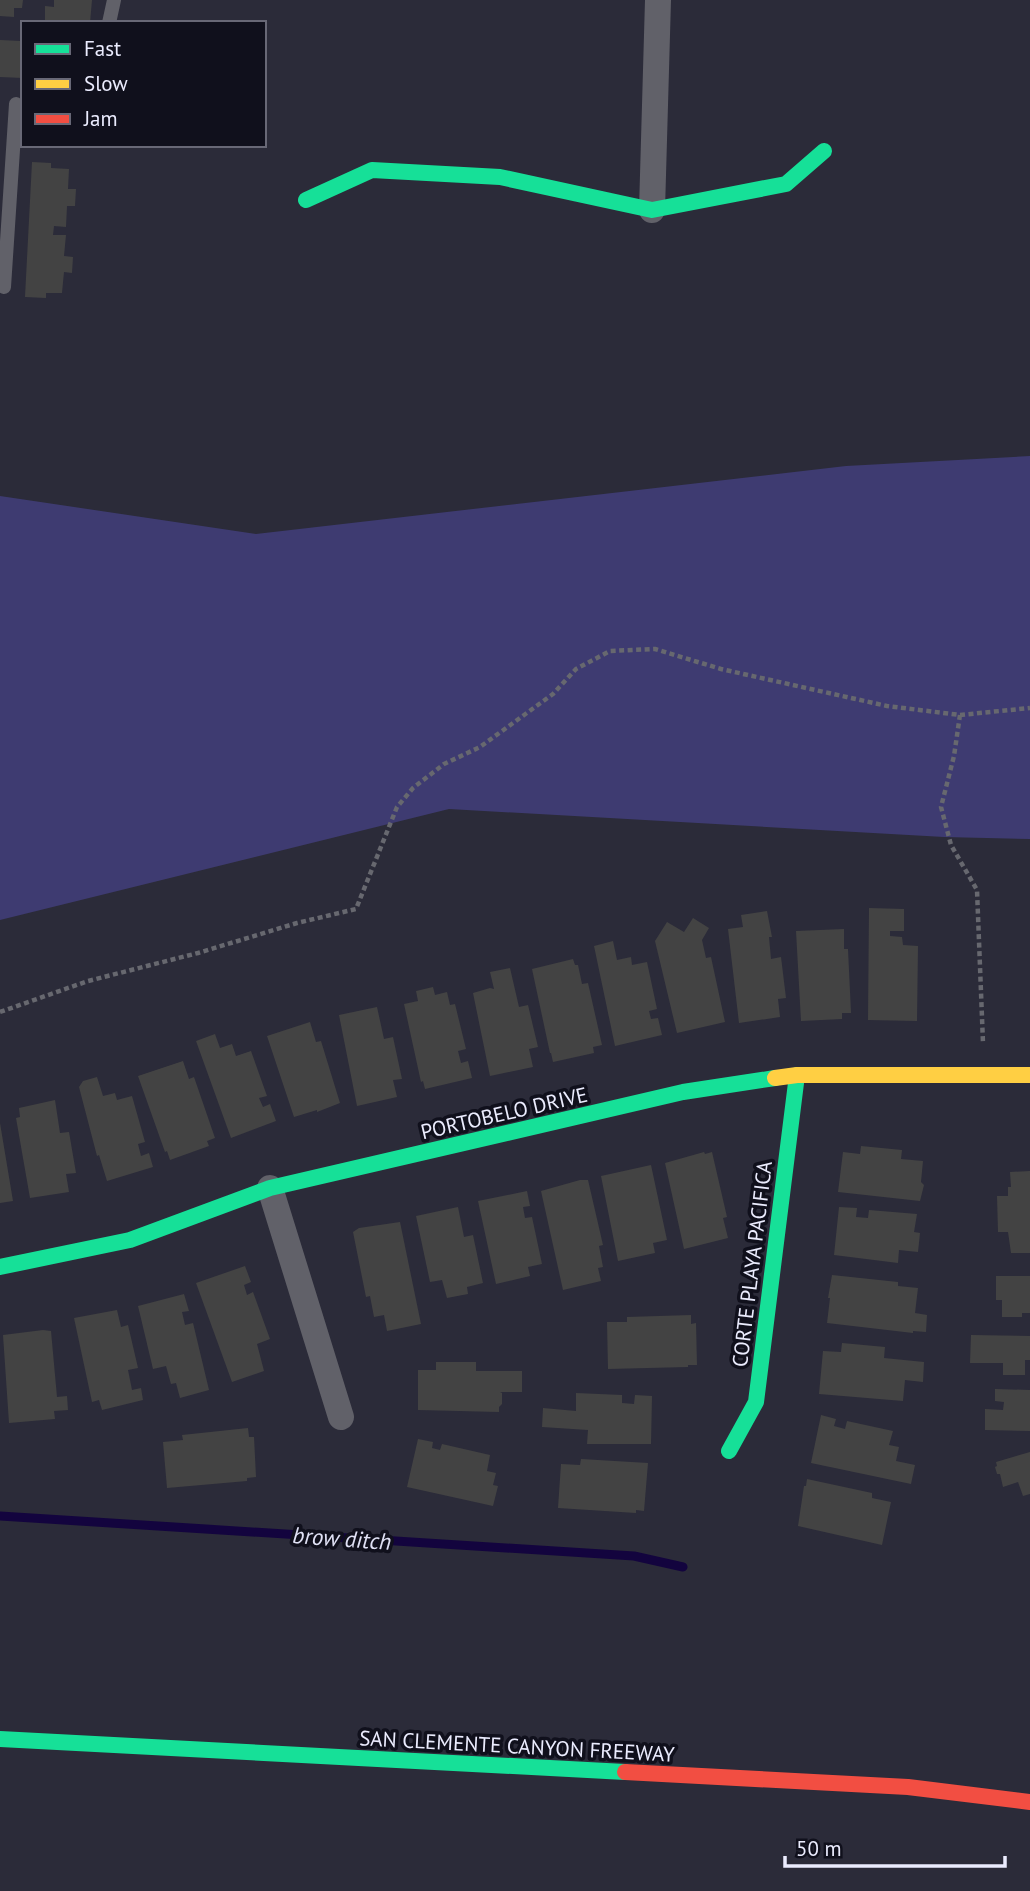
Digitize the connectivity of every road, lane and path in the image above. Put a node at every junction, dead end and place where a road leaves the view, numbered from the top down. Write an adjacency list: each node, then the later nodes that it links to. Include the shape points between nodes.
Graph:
1 (114, 0): 3 (lane)
2 (658, 0): 8 (street)
3 (109, 21)
4 (0, 103): 5 (lane)
5 (19, 104): 9 (lane)
6 (824, 151): 8 (main road, via 786,184)
7 (306, 200): 8 (main road, via 372,170 500,177)
8 (652, 210)
9 (4, 287)
10 (1030, 709): 11 (path)
11 (960, 715): 12 (path, via 814,691 655,649 610,652 576,669 553,694 413,788 397,807 356,909 88,981); 14 (path, via 941,807 951,845 977,890)
12 (0, 1012)
13 (797, 1075): 14 (main road, PORTOBELO DRIVE); 16 (main road, PORTOBELO DRIVE, via 683,1092); 19 (main road, CORTE PLAYA PACIFICA, via 756,1402)
14 (984, 1075): 15 (main road, PORTOBELO DRIVE)
15 (1030, 1075)
16 (270, 1188): 17 (main road, PORTOBELO DRIVE, via 104,1247); 18 (street)
17 (0, 1267)
18 (341, 1417)
19 (729, 1451)
20 (0, 1738): 21 (main road, SAN CLEMENTE CANYON FREEWAY)
21 (908, 1787): 22 (main road); 23 (main road, SAN CLEMENTE CANYON FREEWAY)
22 (1030, 1787)
23 (1030, 1802)

